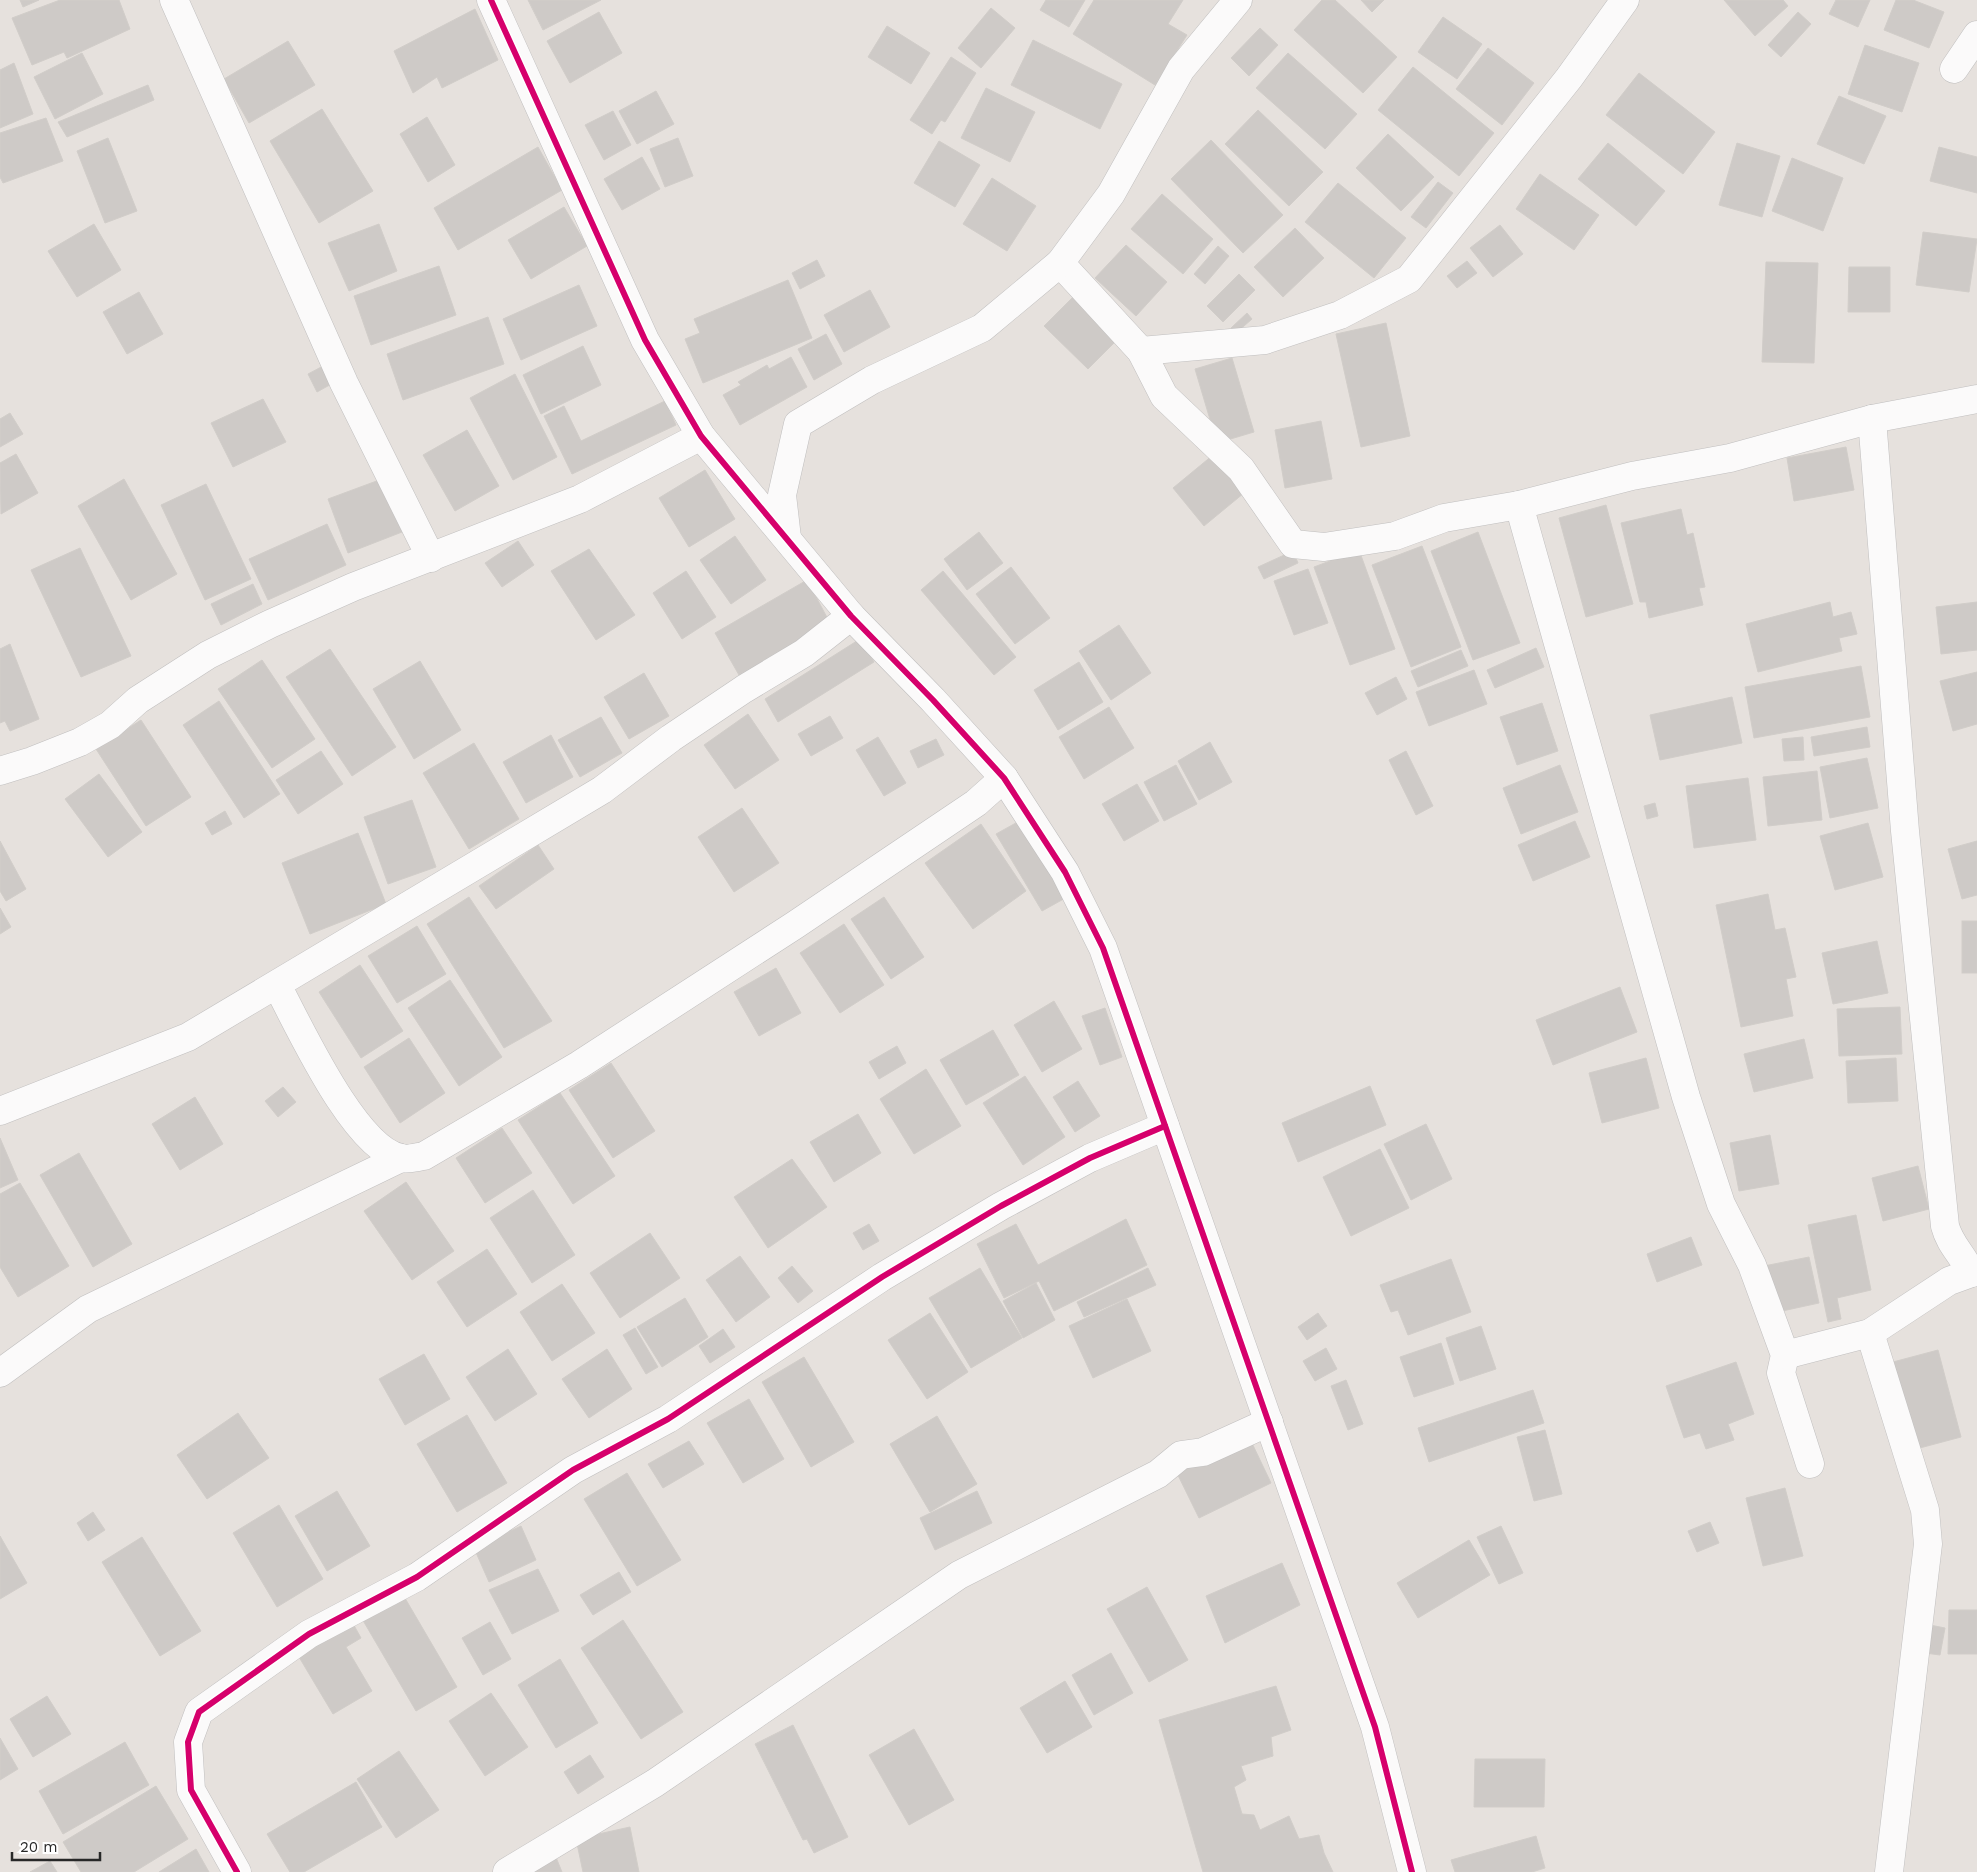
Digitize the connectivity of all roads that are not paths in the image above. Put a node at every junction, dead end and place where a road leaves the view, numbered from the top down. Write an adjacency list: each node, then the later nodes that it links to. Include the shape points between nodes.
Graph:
1 (174, 0): 14 (street, via 344,384)
2 (491, 0): 11 (street, via 645,340)
3 (1238, 0): 7 (street, via 1181,69 1111,194)
4 (1625, 0): 8 (street, via 1569,78 1409,279 1340,315 1265,340)
5 (1977, 35): 6 (street)
6 (1954, 70)
7 (1060, 263): 8 (street); 13 (street, via 982,328 872,380 798,424 782,495)
8 (1141, 351): 12 (street, via 1164,396 1241,469 1293,544 1324,547 1395,536 1444,518)
9 (1977, 399): 10 (street)
10 (1872, 419): 12 (street, via 1730,458 1632,476); 22 (street, via 1905,831 1945,1226 1948,1239)
11 (701, 436): 13 (street); 14 (street, via 580,499)
12 (1519, 504): 24 (street, via 1686,1097 1721,1204 1752,1265)
13 (787, 538): 15 (street)
14 (431, 558): 16 (street, via 353,587 270,624 208,656 138,700 110,725 80,742)
15 (851, 616): 17 (street); 18 (street, via 804,653 671,738 602,790)
16 (0, 771)
17 (1004, 778): 20 (street, via 1065,872 1103,948); 21 (street, via 976,803 579,1065 444,1146 424,1156)
18 (277, 985): 19 (street, via 188,1037); 21 (street, via 334,1091 375,1145)
19 (0, 1111)
20 (1165, 1126): 26 (street); 28 (street, via 1090,1158 1001,1206 882,1277 668,1419 573,1470 417,1577 309,1634 199,1712 188,1742 191,1790)
21 (401, 1158): 25 (street, via 88,1309)
22 (1974, 1272): 23 (street, via 1949,1281)
23 (1870, 1333): 24 (street); 31 (street, via 1925,1510 1928,1544)
24 (1785, 1355): 27 (street, via 1781,1373)
25 (0, 1373)
26 (1269, 1422): 29 (street, via 1203,1452 1181,1455 1158,1474 959,1576 655,1783); 30 (street, via 1375,1727)
27 (1810, 1464)
28 (237, 1872)
29 (507, 1872)
30 (1412, 1872)
31 (1889, 1872)

